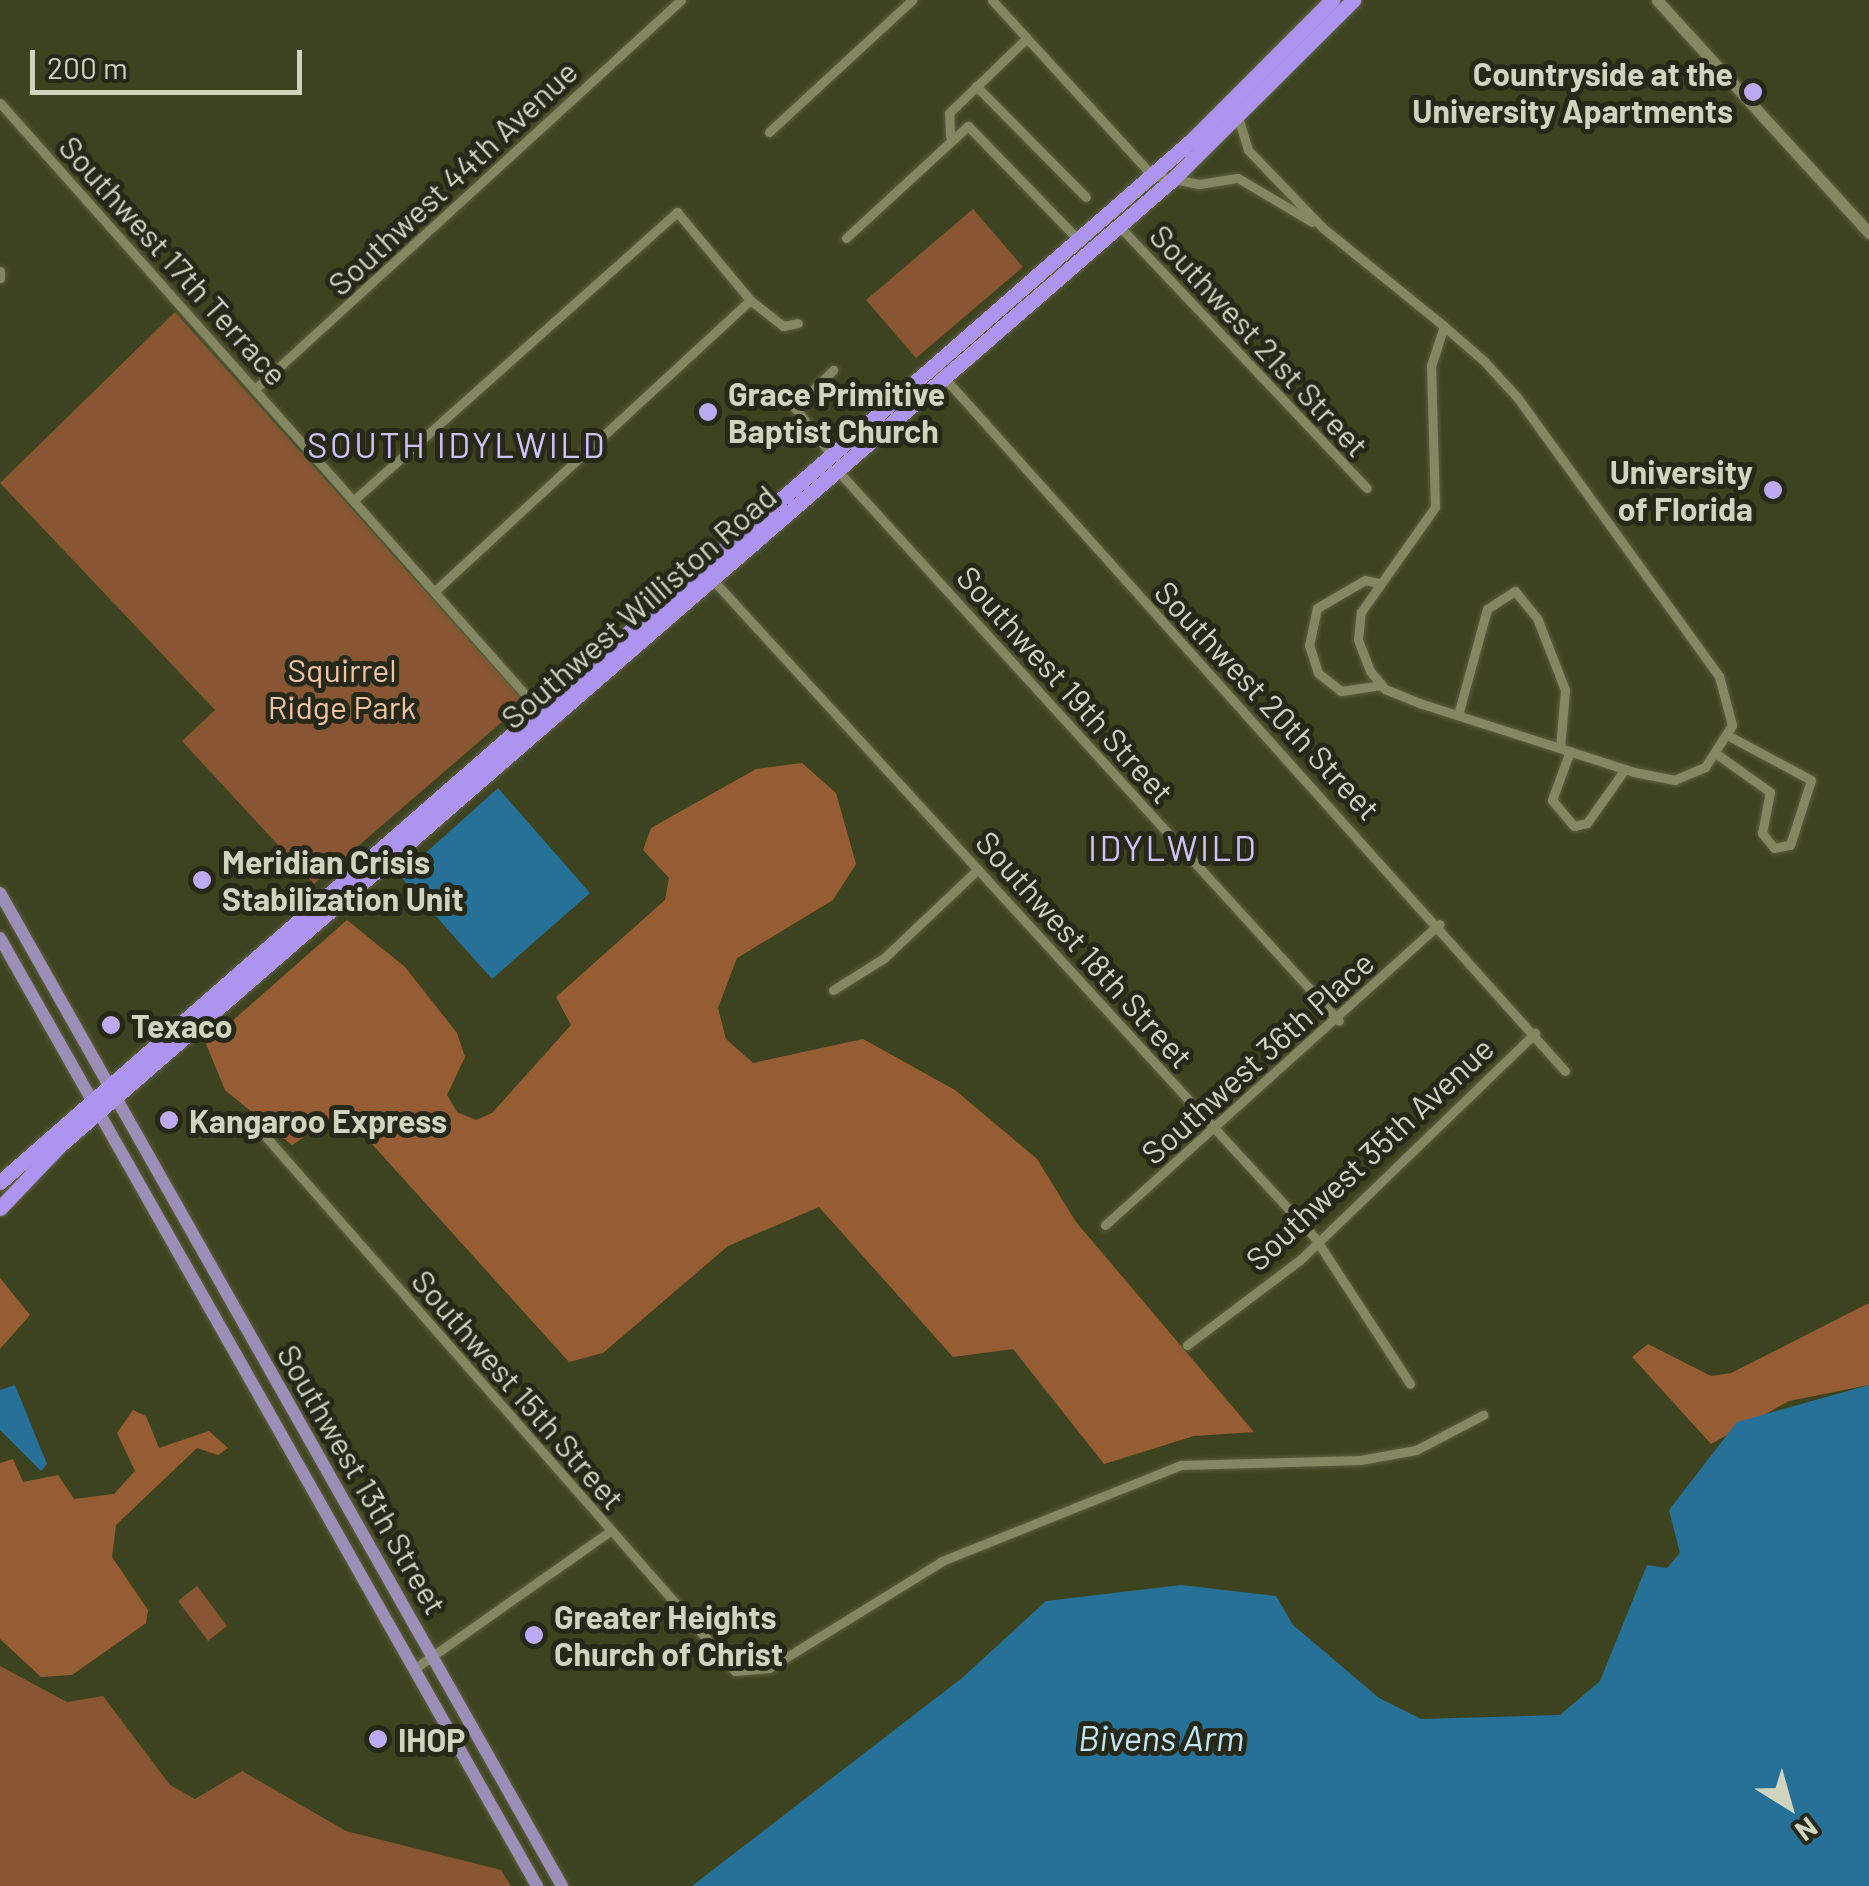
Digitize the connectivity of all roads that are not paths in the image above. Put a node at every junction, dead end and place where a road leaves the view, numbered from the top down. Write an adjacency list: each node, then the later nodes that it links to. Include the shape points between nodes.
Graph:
1 (682, 0): 26 (street, Southwest 44th Avenue)
2 (912, 0): 11 (street)
3 (992, 0): 7 (street, Southwest 21st Street)
4 (1332, 0): 13 (highway, Southwest Williston Road)
5 (1353, 0): 10 (highway, Southwest Williston Road)
6 (1658, 0): 18 (street)
7 (1026, 39): 8 (street); 13 (street, Southwest 21st Street)
8 (976, 86): 12 (street, via 949,113); 15 (street)
9 (0, 103): 26 (street, Southwest 17th Terrace)
10 (1238, 117): 14 (highway, Southwest Williston Road); 17 (street, via 1248,150)
11 (769, 132)
12 (950, 136): 19 (street); 20 (street, via 968,126)
13 (1152, 174): 14 (street, Southwest 21st Street); 20 (highway, Southwest Williston Road)
14 (1173, 178): 16 (highway, Southwest Williston Road); 17 (street, Southwest 21st Street, via 1238,178)
15 (1086, 197)
16 (1118, 225): 25 (highway, Southwest Williston Road); 29 (street, Southwest 21st Street)
17 (1323, 228): 23 (street)
18 (1869, 233)
19 (846, 238)
20 (1078, 239): 25 (highway, Southwest Williston Road)
21 (750, 300): 22 (street, via 783,326); 30 (street, via 677,212); 33 (street)
22 (798, 323)
23 (1444, 326): 32 (street, via 1431,366 1435,508); 38 (street, via 1518,397 1718,676)
24 (832, 370): 27 (street, via 795,408)
25 (938, 370): 27 (highway, Southwest Williston Road); 28 (highway, Southwest Williston Road); 45 (street, Southwest 20th Street)
26 (255, 389): 30 (street, Southwest 17th Terrace)
27 (830, 454): 31 (highway, Southwest Williston Road)
28 (837, 470): 31 (highway, Southwest Williston Road); 48 (street, Southwest 19th Street)
29 (1366, 488)
30 (354, 500): 33 (street, Southwest 17th Terrace)
31 (706, 572): 35 (highway, Southwest Williston Road); 37 (highway, Southwest Williston Road); 42 (street, Southwest 18th Street)
32 (1379, 583): 34 (street, via 1358,638); 34 (street, via 1365,580 1317,608 1309,645 1318,673 1340,691)
33 (435, 591): 35 (street, Southwest 17th Terrace)
34 (1382, 685): 36 (street)
35 (537, 708): 37 (street, Southwest 17th Terrace); 44 (highway, Southwest Williston Road)
36 (1458, 715): 39 (street); 39 (street, via 1487,609 1515,591 1538,618 1565,690)
37 (548, 721): 44 (highway, Southwest Williston Road)
38 (1729, 736): 40 (street); 40 (street, via 1811,780 1790,845 1774,848 1762,833 1770,792)
39 (1565, 749): 41 (street); 41 (street, via 1552,800 1574,826 1587,823)
40 (1721, 752): 41 (street, via 1674,780)
41 (1625, 769)
42 (978, 870): 47 (street, via 884,958); 54 (street, Southwest 18th Street)
43 (0, 893): 51 (main road, Southwest 13th Street)
44 (336, 894): 51 (highway, Southwest Williston Road)
45 (1439, 924): 48 (street, Southwest 36th Place); 49 (street, Southwest 20th Street)
46 (0, 938): 52 (main road, Southwest 13th Street)
47 (833, 990)
48 (1339, 1021): 54 (street, Southwest 36th Place)
49 (1535, 1033): 50 (street, Southwest 20th Street); 58 (street, Southwest 35th Avenue)
50 (1565, 1071)
51 (112, 1091): 52 (highway, Southwest Williston Road); 59 (main road, Southwest 13th Street)
52 (94, 1106): 55 (highway, Southwest Williston Road); 61 (main road, Southwest 13th Street)
53 (259, 1130): 65 (street, Southwest 15th Street)
54 (1217, 1131): 57 (street, Southwest 36th Place); 58 (street, Southwest 18th Street)
55 (7, 1176): 56 (highway, Southwest Williston Road)
56 (0, 1208)
57 (1105, 1224)
58 (1315, 1238): 60 (street, Southwest 35th Avenue, via 1300,1260); 62 (street, Southwest 18th Street)
59 (252, 1338): 61 (main road); 64 (main road, Southwest 13th Street)
60 (1187, 1344)
61 (230, 1345): 66 (main road, Southwest 13th Street)
62 (1410, 1384)
63 (1483, 1416): 65 (street, Southwest 15th Street, via 1416,1450 1360,1460 1181,1465 942,1561 747,1673 714,1655)
64 (362, 1532): 66 (main road); 67 (main road, Southwest 13th Street)
65 (609, 1532): 67 (street)
66 (342, 1542): 68 (main road, Southwest 13th Street)
67 (433, 1657): 68 (street); 70 (main road, Southwest 13th Street)
68 (414, 1669): 69 (main road, Southwest 13th Street)
69 (537, 1886)
70 (562, 1886)

